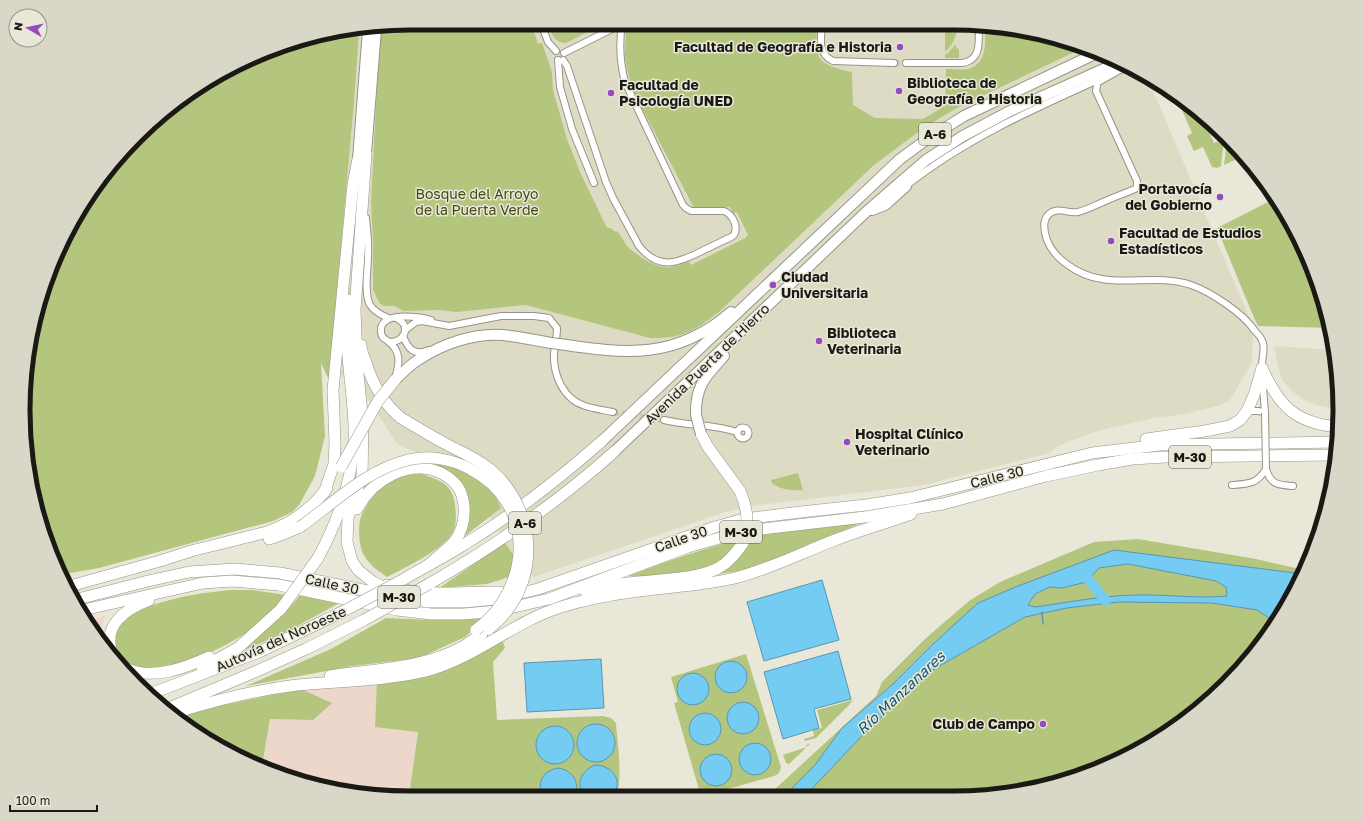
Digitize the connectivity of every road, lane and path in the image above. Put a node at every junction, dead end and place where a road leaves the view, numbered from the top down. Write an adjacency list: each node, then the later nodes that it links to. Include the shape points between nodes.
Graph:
1 (544, 30): 8 (street, via 548,42)
2 (610, 30): 9 (street)
3 (621, 30): 11 (street, via 620,53 626,82 686,208 691,211 728,212 736,227 733,236 681,261 664,263 644,252 608,187 568,66)
4 (822, 30): 12 (street, via 823,53 833,61)
5 (979, 31): 13 (street, via 976,56 970,61 962,64)
6 (368, 32): 19 (main road)
7 (376, 32): 19 (main road)
8 (556, 51): 9 (street); 11 (street, via 554,56)
9 (564, 53): 11 (street)
10 (1091, 56): 24 (main road, Avenida Puerta de Hierro / A-6, via 964,116 926,140 900,159)
11 (560, 60): 20 (street, via 560,87 572,129)
12 (894, 63)
13 (906, 63)
14 (1112, 65): 22 (main road, Avenida Puerta de Hierro / A-6, via 1010,111 963,136 926,160)
15 (1119, 68): 16 (main road)
16 (1098, 80): 17 (street); 18 (street)
17 (1084, 86): 18 (street); 21 (street, via 967,144 930,167)
18 (1096, 91): 32 (street, via 1138,187 1078,212 1056,210 1049,214 1044,227 1049,244 1059,259 1074,270 1095,279 1172,280 1192,285 1212,295 1254,329 1264,344)
19 (362, 156): 23 (highway, via 368,185); 51 (highway, via 353,185 335,362 334,464); 58 (highway, via 355,310 363,454 362,476 348,518 346,542 349,552 358,570 372,582 387,589 436,596); 63 (highway, bridge, via 347,316 354,439 351,470 341,510 318,558 281,609)
20 (594, 183)
21 (906, 186): 22 (main road, via 884,205)
22 (866, 212): 25 (main road, Avenida Puerta de Hierro / A-6)
23 (366, 215): 26 (street, via 367,293 376,312); 62 (highway, bridge, via 360,306 361,348 371,380 391,410 401,418 489,469 516,499 522,514 528,553 526,570 518,592 501,617)
24 (800, 254): 31 (main road, via 778,268 722,319 702,332 657,349 636,352 602,350 502,335 466,339); 41 (main road, Avenida Puerta de Hierro / A-6)
25 (758, 315): 40 (main road, bridge, via 702,383 696,402 696,415); 43 (main road, Avenida Puerta de Hierro / A-6)
26 (388, 318): 27 (street); 30 (street, via 383,322 381,334)
27 (396, 318): 28 (street, via 418,316); 29 (street, via 401,321)
28 (458, 325): 29 (street, via 422,321 413,324); 35 (street, via 501,316 549,318 558,328 555,367 565,392 580,404)
29 (404, 333): 30 (street, via 400,340); 31 (street, via 407,346 416,352 425,352)
30 (389, 342): 33 (street, via 399,358)
31 (444, 345): 33 (main road, via 417,360)
32 (1262, 368): 34 (highway); 36 (street); 38 (highway, via 1270,386 1288,410 1310,422)
33 (395, 380): 51 (highway, bridge, via 378,401)
34 (1247, 411): 36 (street); 44 (highway, via 1240,420 1230,426 1110,444)
35 (613, 412)
36 (1265, 413): 46 (street, bridge)
37 (664, 420): 39 (street)
38 (1332, 426)
39 (737, 432)
40 (701, 434): 60 (highway, bridge, via 740,491 744,501 748,520 747,530 736,554 718,568 704,573 625,583)
41 (602, 441): 55 (highway, Autovía del Noroeste / A-6, via 533,499)
42 (1331, 442): 44 (highway, Calle 30 / M-30, via 1160,445)
43 (614, 452): 68 (highway, Autovía del Noroeste / A-6, bridge, via 583,480 493,546 429,584 312,646)
44 (1092, 453): 53 (highway, Calle 30 / M-30, via 910,498 744,519)
45 (1330, 455): 48 (highway, Calle 30 / M-30, via 1145,458)
46 (1266, 469): 49 (street, via 1249,484); 50 (street, via 1268,477 1275,483)
47 (1103, 471): 48 (highway)
48 (1046, 476): 52 (highway, Calle 30 / M-30)
49 (1232, 485)
50 (1294, 486)
51 (324, 493): 54 (highway, via 300,516 279,528 191,551)
52 (943, 504): 60 (highway, Calle 30 / M-30, via 744,531 688,547); 69 (highway, via 835,540 735,578 604,596 562,607 530,620 460,659 427,671 378,679 296,685 259,691)
53 (715, 527): 58 (highway, via 703,527); 59 (highway, Calle 30 / M-30, via 538,589 496,599 428,602 280,572 235,569 189,572)
54 (160, 562): 57 (highway); 62 (highway, bridge, via 272,539 300,526 363,480 383,469 416,459 449,460 482,475 494,486 508,505 519,534 520,552 515,578 508,593)
55 (427, 566): 58 (highway, via 449,547 459,534 464,518 463,500 458,486 444,475 428,468 404,470 381,480 357,507 351,541 353,552 360,564 368,574 390,586 437,592); 67 (highway, Autovía del Noroeste / A-6, bridge, via 342,612 258,652)
56 (203, 583): 60 (highway, Calle 30 / M-30, via 247,581 279,585 398,610 431,614 497,611); 61 (highway, Calle 30 / M-30); 64 (highway, via 136,605 126,611 115,622)
57 (72, 585)
58 (500, 592)
59 (80, 599)
60 (549, 599)
61 (86, 609)
62 (479, 632): 69 (highway, via 424,656 348,673 258,687)
63 (252, 635): 65 (highway, via 218,654 188,666 152,674); 66 (highway, via 239,647 218,659)
64 (110, 643)
65 (133, 671)
66 (149, 687)
67 (154, 692)
68 (172, 706)
69 (178, 712)

